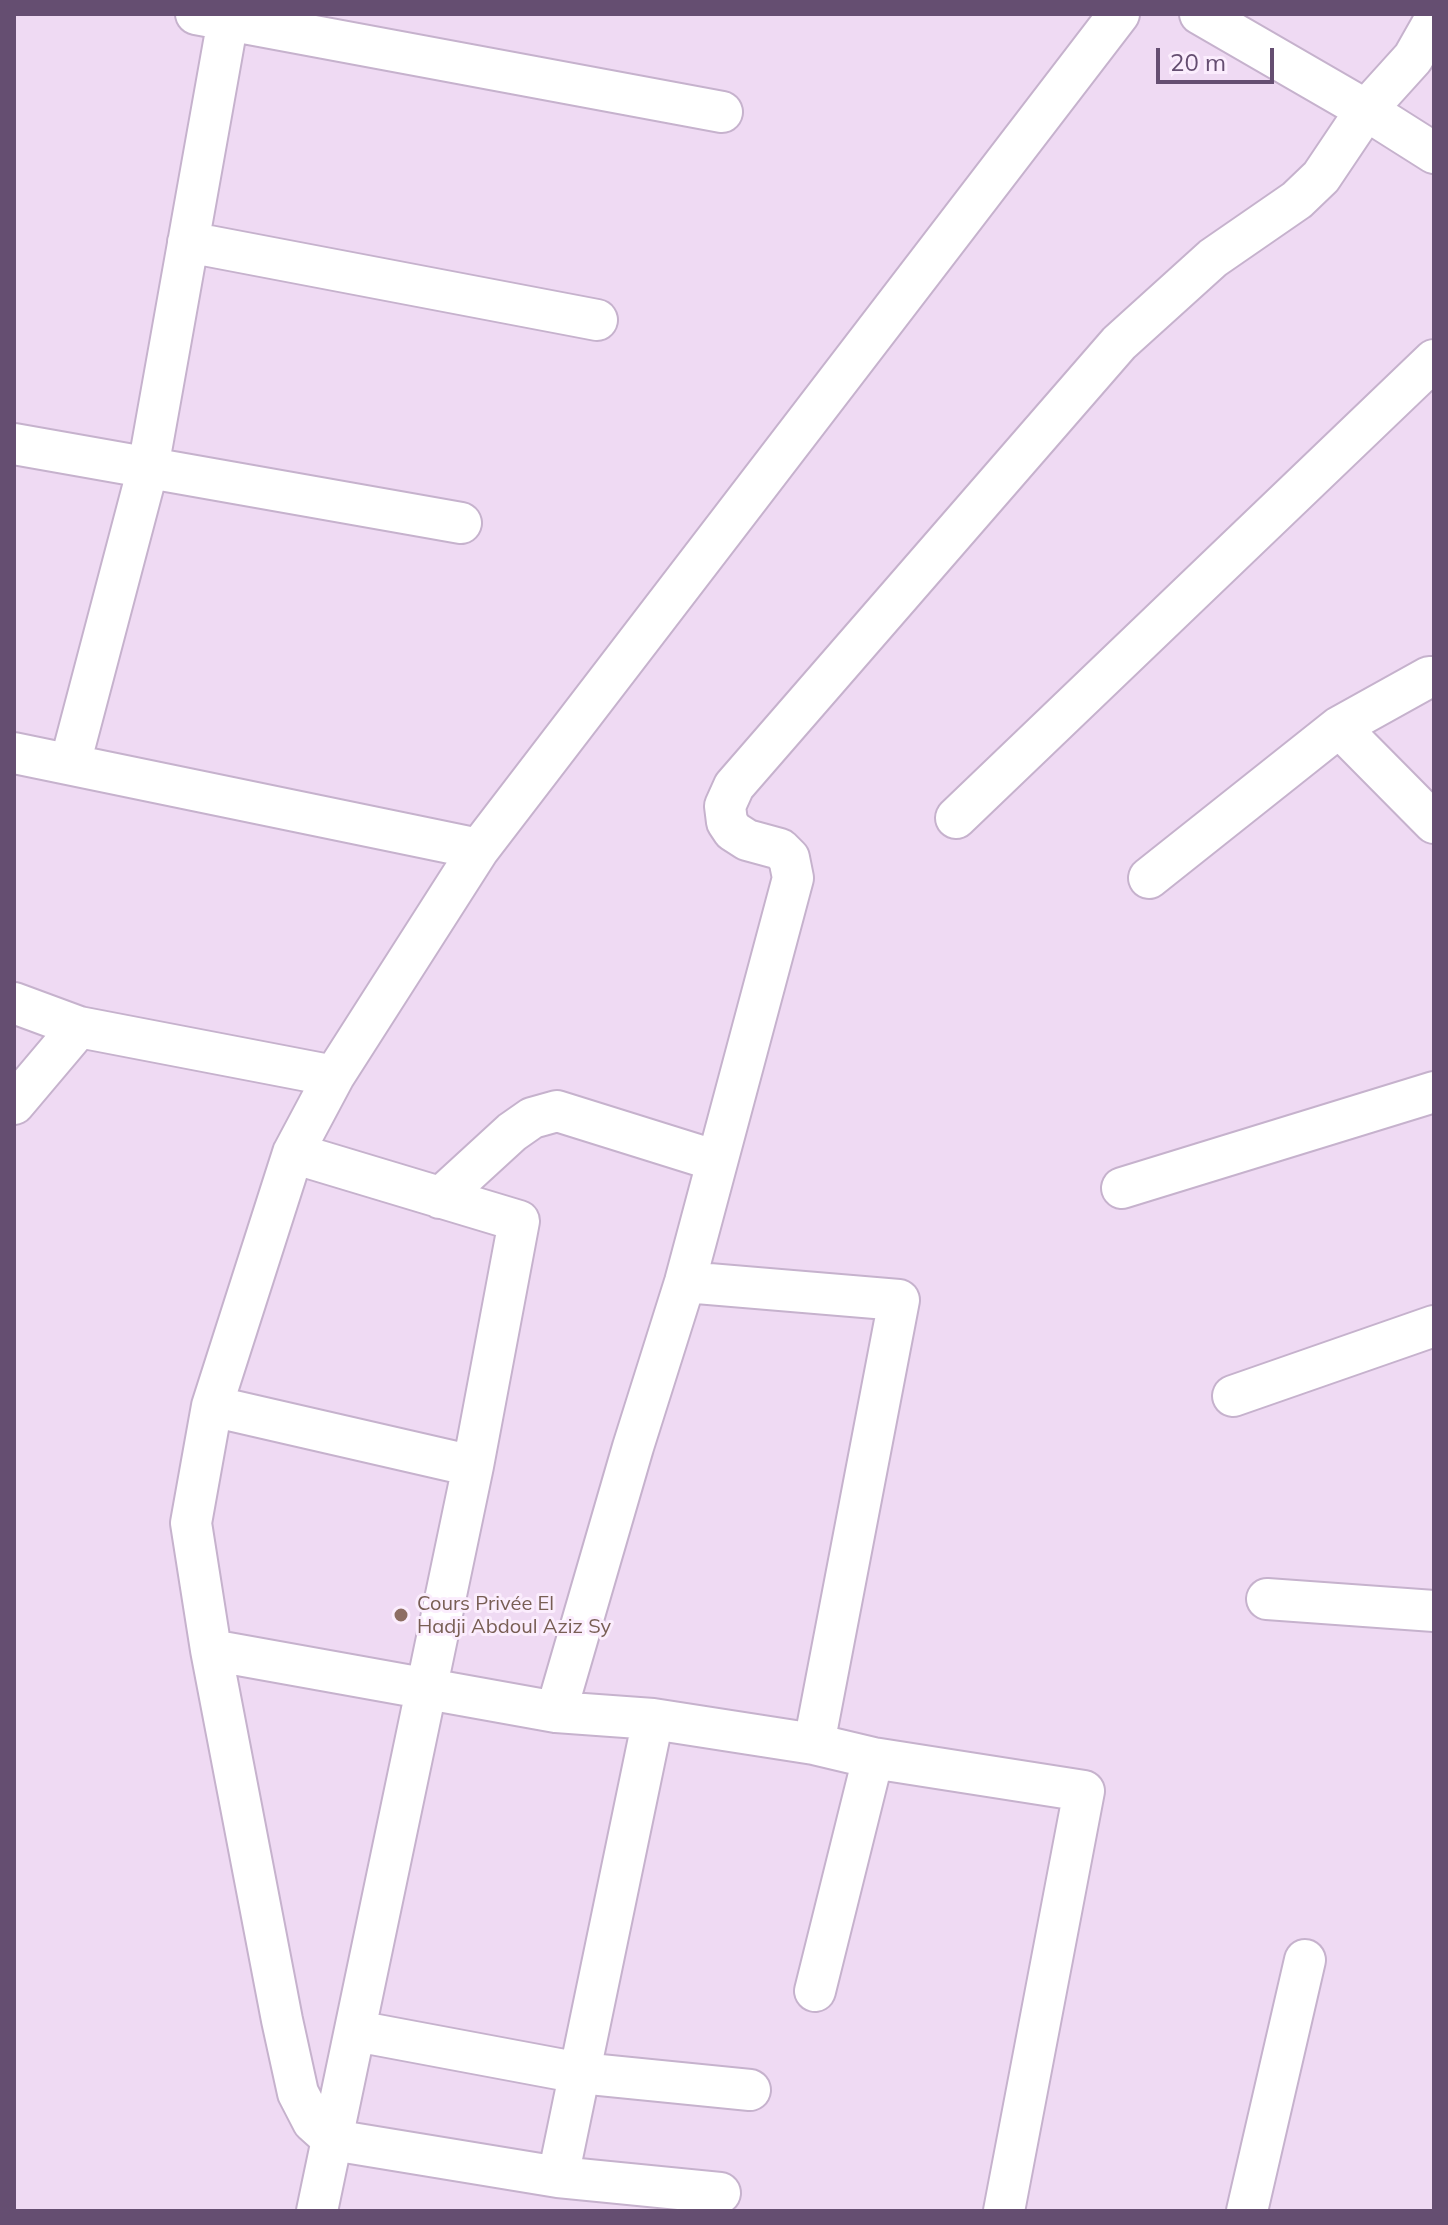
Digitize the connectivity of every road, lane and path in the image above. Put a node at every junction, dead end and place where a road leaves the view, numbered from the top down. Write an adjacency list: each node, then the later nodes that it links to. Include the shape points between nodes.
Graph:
1 (1119, 14): 20 (street)
2 (1200, 14): 5 (street)
3 (217, 16): 6 (street); 8 (street)
4 (1434, 21): 5 (street, via 1413,58)
5 (1366, 110): 7 (street); 28 (street, via 1321,177 1297,200 1213,258 1119,343 734,786 725,806 727,822 747,840 780,849 789,858 793,878)
6 (722, 112)
7 (1434, 153)
8 (188, 242): 9 (street); 12 (street)
9 (597, 320)
10 (1434, 360): 18 (street)
11 (14, 444): 12 (street)
12 (148, 468): 13 (street); 17 (street)
13 (461, 523)
14 (1434, 677): 15 (street)
15 (1339, 727): 19 (street); 21 (street)
16 (14, 753): 17 (street)
17 (70, 764): 20 (street)
18 (956, 818)
19 (1434, 823)
20 (479, 849): 24 (street)
21 (1149, 878)
22 (14, 1003): 23 (street)
23 (79, 1027): 24 (street); 26 (street)
24 (334, 1076): 27 (street)
25 (1434, 1092): 29 (street)
26 (14, 1104)
27 (293, 1153): 30 (street); 34 (street)
28 (717, 1161): 30 (street, via 557,1111 532,1118 512,1132); 31 (street)
29 (1122, 1188)
30 (440, 1198): 35 (street, via 519,1221)
31 (685, 1282): 40 (street); 42 (street, via 899,1300)
32 (1434, 1326): 33 (street)
33 (1233, 1396)
34 (212, 1406): 35 (street); 38 (street, via 191,1523)
35 (473, 1466): 39 (street)
36 (1267, 1599): 37 (street)
37 (1434, 1611)
38 (211, 1650): 39 (street); 49 (street, via 298,2093 313,2122)
39 (427, 1689): 40 (street); 46 (street)
40 (556, 1712): 41 (street)
41 (653, 1719): 42 (street); 47 (street)
42 (814, 1744): 43 (street)
43 (873, 1758): 45 (street); 53 (street, via 1084,1791)
44 (1305, 1960): 54 (street)
45 (815, 1991)
46 (356, 2031): 47 (street); 49 (street)
47 (580, 2073): 48 (street); 50 (street)
48 (750, 2090)
49 (333, 2140): 50 (street); 52 (street)
50 (558, 2177): 51 (street)
51 (720, 2193)
52 (317, 2211)
53 (1004, 2211)
54 (1247, 2211)

